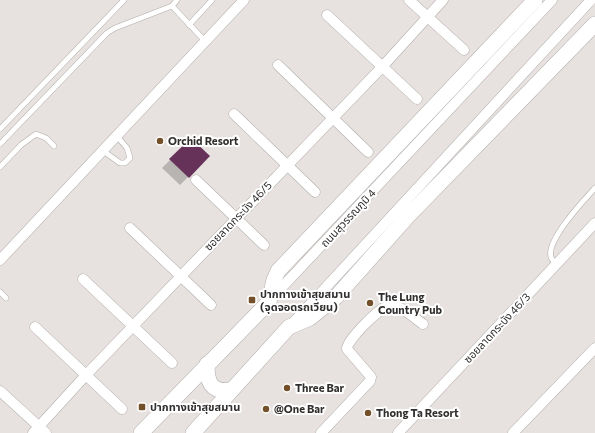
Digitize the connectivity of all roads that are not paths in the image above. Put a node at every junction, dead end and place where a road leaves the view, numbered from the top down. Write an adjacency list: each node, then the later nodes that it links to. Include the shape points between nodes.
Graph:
1 (124, 0): 22 (lane)
2 (177, 0): 10 (lane)
3 (212, 0): 14 (lane)
4 (244, 0): 15 (street)
5 (409, 0): 12 (street)
6 (443, 0): 12 (street, ซอยลาดกระบัง 46/5)
7 (535, 0): 43 (street, via 278,271)
8 (552, 0): 43 (street, ถนนสุวรรณภูมิ 4)
9 (591, 0): 48 (street)
10 (172, 6): 14 (lane); 24 (lane, via 107,33)
11 (327, 15): 18 (street)
12 (428, 17): 16 (street); 18 (street, ซอยลาดกระบัง 46/5)
13 (595, 24): 48 (street, via 408,216 336,297 310,318)
14 (190, 25): 15 (lane)
15 (205, 41): 23 (street)
16 (464, 50)
17 (278, 65): 21 (street)
18 (382, 66): 19 (street); 21 (street, ซอยลาดกระบัง 46/5)
19 (417, 100)
20 (234, 114): 28 (street)
21 (333, 118): 27 (street); 28 (street, ซอยลาดกระบัง 46/5)
22 (0, 129)
23 (116, 135): 26 (street); 26 (lane, via 127,148 130,158 125,163 120,163)
24 (0, 144)
25 (54, 146): 29 (lane, via 46,138 36,134 21,145)
26 (102, 150): 37 (street)
27 (368, 152)
28 (288, 165): 32 (street); 33 (street, ซอยลาดกระบัง 46/5)
29 (0, 167)
30 (196, 180): 33 (street)
31 (595, 188): 38 (lane, via 565,223 551,249 551,258)
32 (315, 192)
33 (236, 218): 36 (street); 39 (street, ซอยลาดกระบัง 46/5)
34 (595, 223): 38 (street, ซอยลาดกระบัง 46/3)
35 (130, 228): 39 (street)
36 (264, 245)
37 (0, 260)
38 (556, 265): 60 (street, ซอยลาดกระบัง 46/3)
39 (181, 276): 44 (street); 46 (street, ซอยลาดกระบัง 46/5)
40 (83, 279): 46 (street)
41 (0, 292): 42 (lane)
42 (6, 298)
43 (269, 302): 51 (street, ถนนสุวรรณภูมิ 4)
44 (211, 305)
45 (423, 324): 59 (street, via 401,309 388,306 380,309 349,342 347,349 371,377 370,381)
46 (133, 325): 50 (street); 52 (street, ซอยลาดกระบัง 46/5)
47 (35, 327): 52 (street)
48 (289, 327): 53 (street)
49 (595, 348): 61 (street)
50 (172, 363)
51 (207, 364): 53 (street, via 207,378 210,384 224,391); 57 (street, ถนนสุวรรณภูมิ 4)
52 (86, 375): 55 (street); 56 (street, ซอยลาดกระบัง 46/5)
53 (231, 390): 58 (street)
54 (0, 391): 56 (street)
55 (122, 409)
56 (39, 431)
57 (141, 433)
58 (194, 433)
59 (321, 433)
60 (398, 433)
61 (513, 433)

